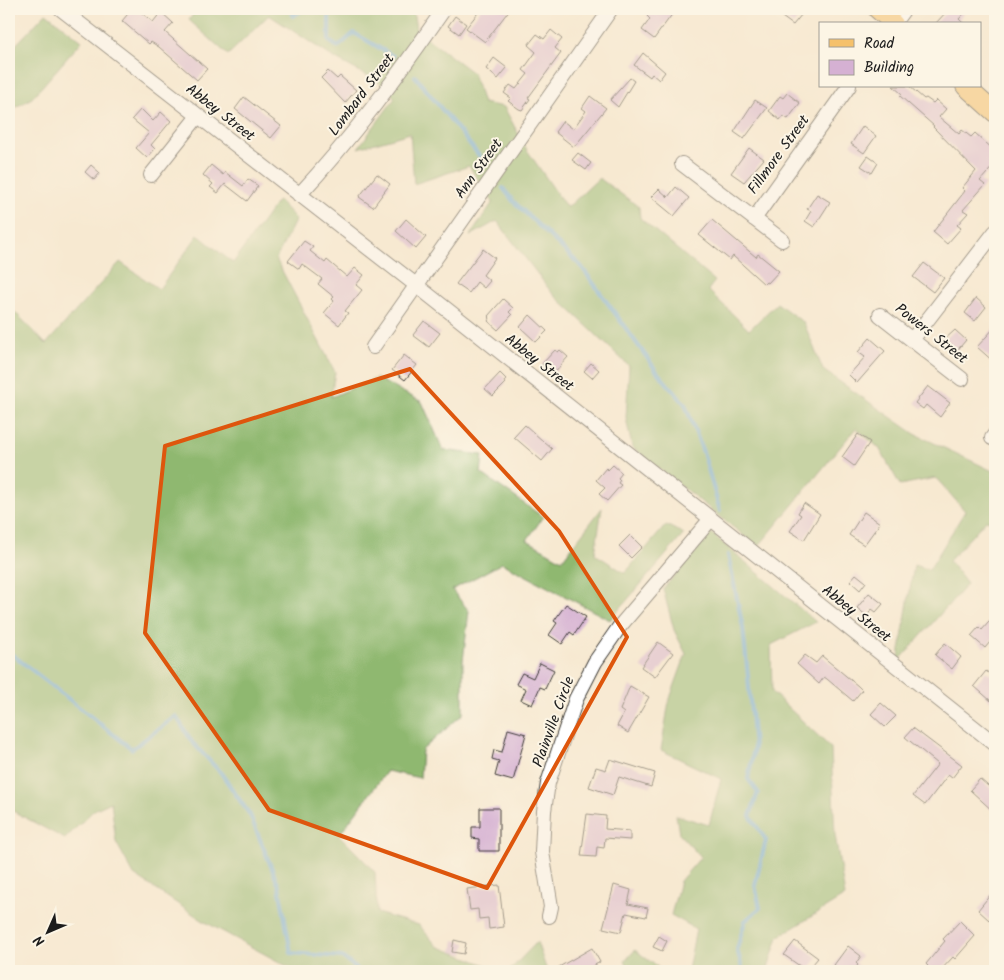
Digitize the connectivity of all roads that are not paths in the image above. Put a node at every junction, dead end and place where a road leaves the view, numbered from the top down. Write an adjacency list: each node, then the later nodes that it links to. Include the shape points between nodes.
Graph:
1 (61, 9): 11 (street, Abbey Street)
2 (444, 9): 14 (street, Lombard Street, via 386,92)
3 (611, 9): 18 (street, Ann Street)
4 (877, 9): 6 (main road)
5 (904, 9): 7 (street)
6 (892, 22)
7 (895, 22)
8 (847, 88): 15 (street, Fillmore Street)
9 (967, 88): 10 (main road)
10 (995, 113)
11 (198, 116): 13 (street); 14 (street, Abbey Street)
12 (682, 164): 15 (street)
13 (151, 175)
14 (299, 195): 18 (street, Abbey Street)
15 (754, 218): 17 (street)
16 (995, 232): 20 (street)
17 (782, 240)
18 (416, 285): 21 (street, Ann Street); 23 (street, Abbey Street)
19 (880, 315): 20 (street, Powers Street)
20 (912, 340): 22 (street, Powers Street)
21 (373, 347)
22 (962, 379)
23 (710, 520): 25 (street, Abbey Street); 26 (street, Plainville Circle, via 620,626 595,662 576,699 548,783 544,811 542,852 551,907)
24 (995, 725): 25 (street)
25 (991, 740)
26 (549, 916)

